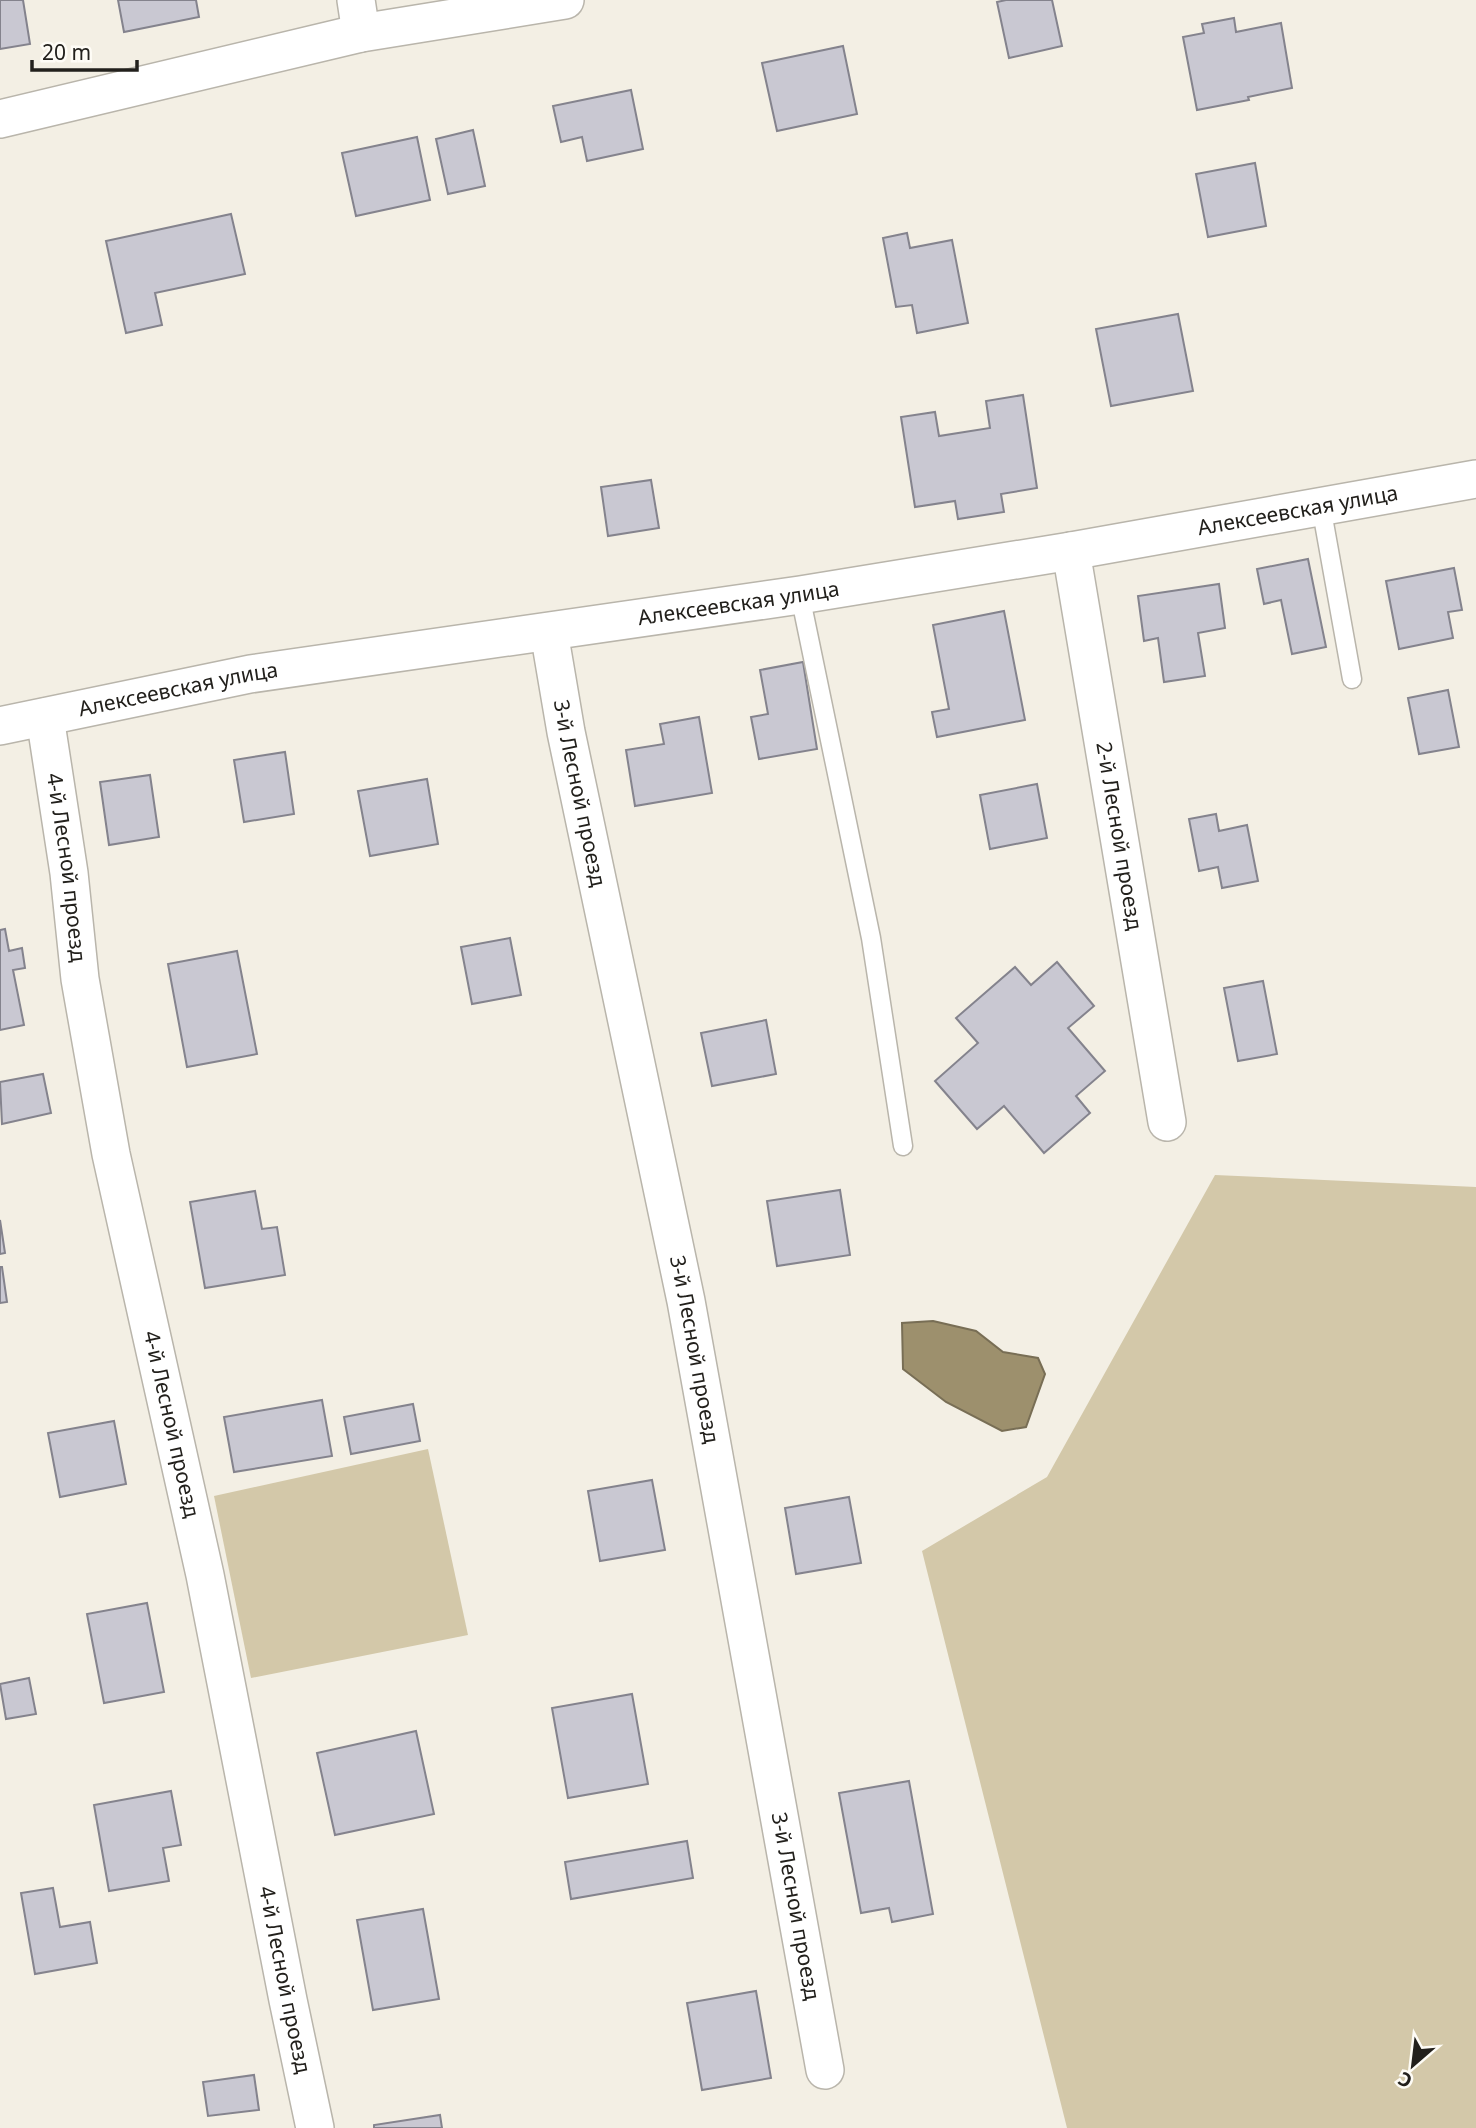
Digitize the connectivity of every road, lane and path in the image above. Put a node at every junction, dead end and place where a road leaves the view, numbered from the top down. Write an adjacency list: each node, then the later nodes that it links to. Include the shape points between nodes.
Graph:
1 (565, 0): 2 (street)
2 (359, 16): 3 (street)
3 (0, 120)
4 (1476, 479): 5 (street, Алексеевская улица)
5 (1321, 506): 6 (street, Алексеевская улица); 9 (lane)
6 (1072, 551): 7 (street, Алексеевская улица); 12 (street, 2-й Лесной проезд)
7 (800, 595): 8 (street, Алексеевская улица); 13 (lane, via 871,938)
8 (549, 632): 10 (street, Алексеевская улица, via 250,674); 14 (street, 3-й Лесной проезд, via 689,1314)
9 (1352, 679)
10 (45, 717): 11 (street, Алексеевская улица); 15 (street, 4-й Лесной проезд, via 80,979 111,1154 205,1575)
11 (0, 726)
12 (1167, 1122)
13 (903, 1146)
14 (825, 2070)
15 (315, 2128)

